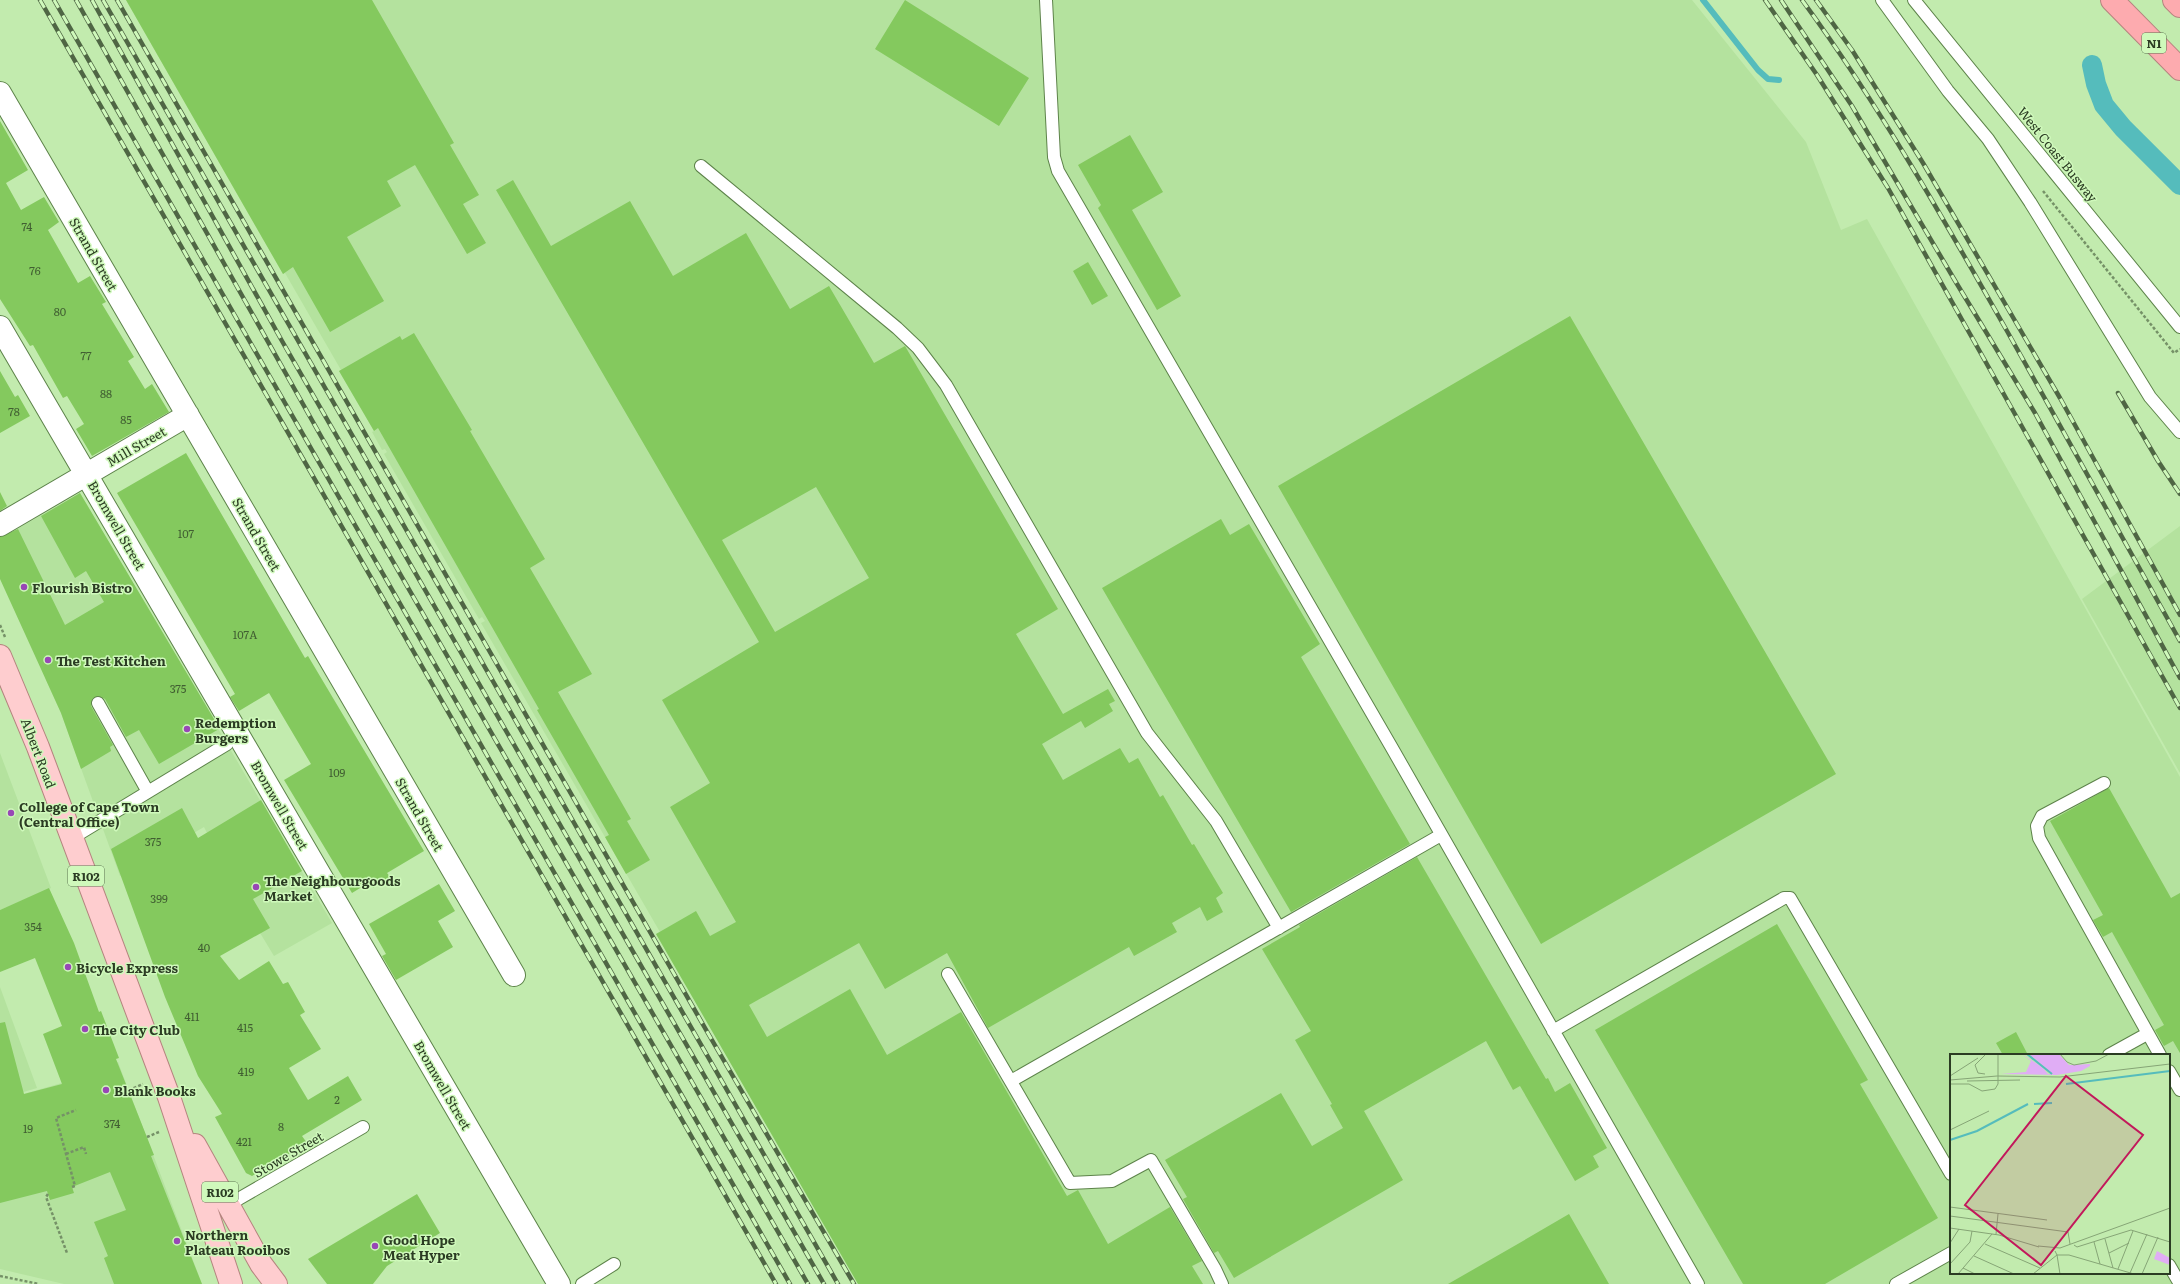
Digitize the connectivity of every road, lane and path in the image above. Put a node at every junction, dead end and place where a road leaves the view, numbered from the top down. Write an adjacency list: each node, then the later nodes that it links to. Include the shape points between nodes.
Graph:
1 (1046, 0): 23 (lane, via 1054,157 1058,171)
2 (1882, 0): 15 (lane, via 1948,91 1988,140 2030,202 2150,396)
3 (1914, 0): 10 (lane, West Coast Busway)
4 (2112, 0): 7 (highway, N1)
5 (2174, 0): 6 (highway)
6 (2180, 6)
7 (2180, 69)
8 (0, 93): 14 (street, Strand Street)
9 (701, 166): 25 (lane, via 897,328 930,362 946,385 1147,733 1216,821)
10 (2180, 326)
11 (0, 327): 16 (street, Bromwell Street)
12 (2180, 349): 13 (path)
13 (2174, 353)
14 (188, 415): 16 (street, Mill Street); 26 (street, Strand Street)
15 (2180, 432)
16 (87, 474): 17 (street, Mill Street); 54 (street, Bromwell Street)
17 (0, 525)
18 (0, 656): 24 (main road, Albert Road / R102)
19 (98, 703): 22 (lane)
20 (227, 744): 22 (lane)
21 (2104, 783): 29 (lane, via 2042,816 2037,826 2039,838)
22 (148, 792): 24 (lane)
23 (1441, 834): 25 (lane); 28 (lane)
24 (72, 838): 37 (main road, Albert Road / R102)
25 (1279, 928): 33 (lane)
26 (514, 974)
27 (948, 974): 33 (lane)
28 (1553, 1031): 42 (lane, via 1784,898 1790,898); 57 (lane)
29 (2147, 1034): 30 (lane); 31 (lane)
30 (2111, 1054)
31 (2159, 1054)
32 (2170, 1073): 36 (lane)
33 (1011, 1081): 56 (lane, via 1070,1184 1112,1181 1151,1160)
34 (147, 1083): 35 (path)
35 (129, 1090)
36 (2180, 1090)
37 (169, 1097): 45 (main road, Albert Road / R102); 52 (main road, Albert Road / R102)
38 (76, 1110): 40 (path, via 56,1118)
39 (363, 1126): 45 (lane, Stowe Street)
40 (66, 1154): 41 (path, via 84,1147); 43 (path, via 75,1186)
41 (86, 1154)
42 (1950, 1172)
43 (72, 1187)
44 (48, 1194): 46 (path, via 46,1197)
45 (228, 1205): 53 (main road, Albert Road / R102, via 261,1264)
46 (67, 1253)
47 (1950, 1254): 58 (lane)
48 (614, 1264): 55 (lane)
49 (2170, 1267): 59 (lane)
50 (0, 1276): 51 (path)
51 (39, 1284)
52 (231, 1284)
53 (276, 1284)
54 (559, 1284)
55 (582, 1284)
56 (1222, 1284)
57 (1698, 1284)
58 (1896, 1284)
59 (2180, 1284)

